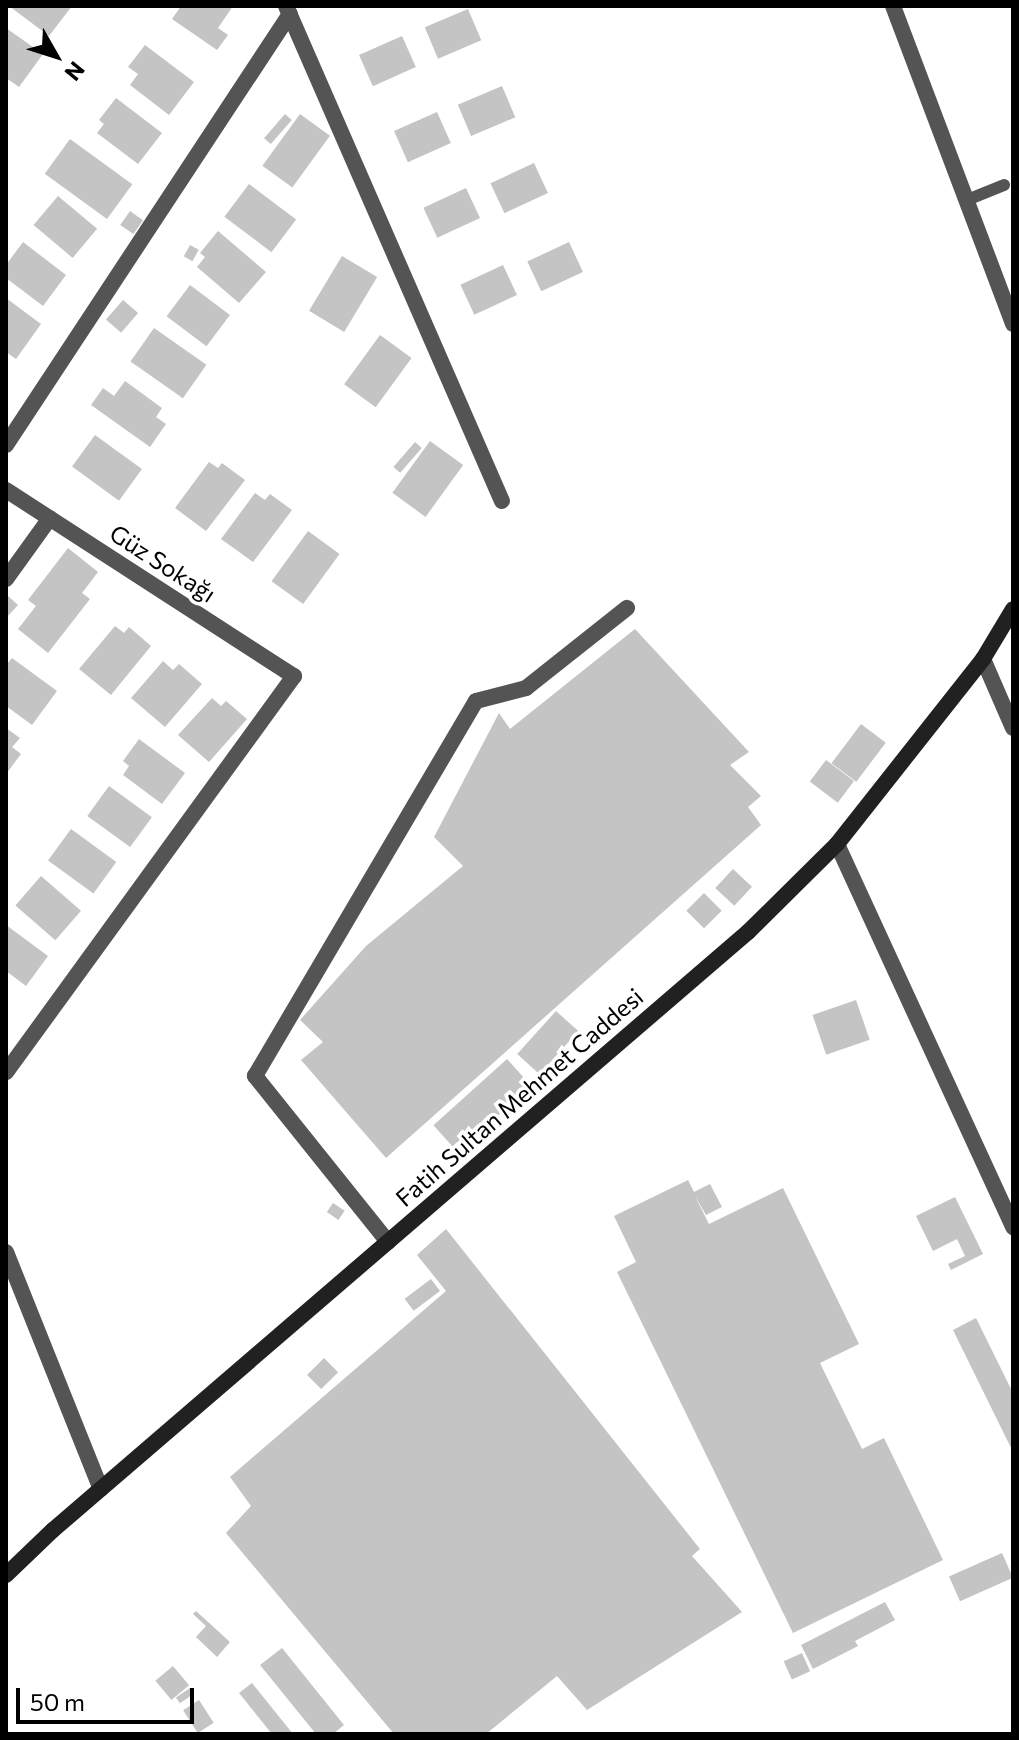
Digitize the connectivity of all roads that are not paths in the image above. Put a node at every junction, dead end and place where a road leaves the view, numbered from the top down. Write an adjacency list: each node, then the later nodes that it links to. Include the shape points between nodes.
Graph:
1 (893, 6): 4 (street)
2 (288, 10): 6 (street); 8 (street)
3 (1004, 185): 4 (lane)
4 (967, 200): 5 (street)
5 (1013, 324)
6 (6, 445)
7 (6, 490): 9 (street, Güz Sokağı)
8 (502, 501)
9 (50, 518): 10 (street); 16 (street, Güz Sokağı, via 294,676)
10 (6, 579)
11 (627, 608): 18 (street, via 526,688 476,701 255,1076)
12 (1013, 609): 13 (main road, Fatih Sultan Mehmet Caddesi)
13 (983, 659): 14 (street); 15 (main road, Fatih Sultan Mehmet Caddesi)
14 (1013, 728)
15 (837, 844): 17 (street); 18 (main road, Fatih Sultan Mehmet Caddesi, via 748,932)
16 (6, 1072)
17 (1013, 1227)
18 (388, 1242): 20 (main road, Fatih Sultan Mehmet Caddesi)
19 (6, 1252): 20 (street)
20 (101, 1489): 21 (main road, Fatih Sultan Mehmet Caddesi)
21 (6, 1575)

